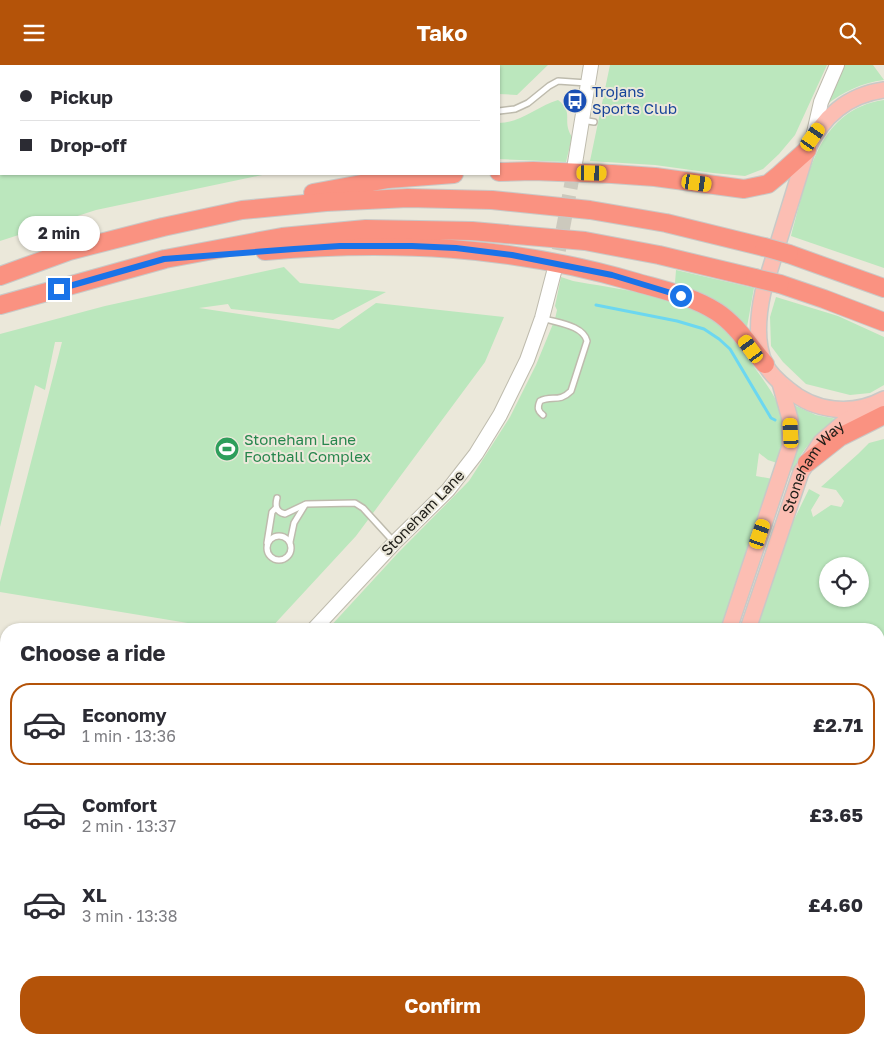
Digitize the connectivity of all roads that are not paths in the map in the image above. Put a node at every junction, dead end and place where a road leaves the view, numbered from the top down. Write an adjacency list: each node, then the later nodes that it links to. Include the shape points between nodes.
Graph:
1 (591, 65): 3 (street)
2 (837, 65): 6 (street, via 821,102)
3 (588, 83): 5 (lane, via 558,81 528,103); 7 (street, via 588,121)
4 (884, 90): 6 (main road, via 855,98 844,105 822,124)
5 (500, 111)
6 (810, 143): 8 (highway, via 768,184 744,189 612,173); 18 (main road, via 758,313)
7 (575, 163)
8 (500, 172)
9 (441, 175): 10 (highway, via 388,179)
10 (242, 210): 13 (highway, via 69,251); 14 (highway, bridge, via 408,198 492,200 590,210 666,223 764,247)
11 (164, 259): 15 (highway); 17 (highway, bridge, via 282,237 366,229 472,231 585,241 659,255 780,284); 18 (highway, via 340,246 456,248 512,255 612,275 693,300 728,321)
12 (554, 272): 16 (street, Stoneham Lane)
13 (0, 276)
14 (884, 288)
15 (0, 305)
16 (542, 318): 22 (lane, via 584,333 587,341 571,391 565,397 540,401 539,411); 27 (street, Stoneham Lane, via 527,359 500,415 476,454 448,490)
17 (884, 322)
18 (765, 364): 19 (main road)
19 (780, 383): 21 (main road, via 808,403 821,407); 31 (main road, Stoneham Way, via 790,419 790,447)
20 (884, 399): 21 (main road)
21 (876, 410): 23 (highway)
22 (543, 415)
23 (807, 463): 32 (main road, Stoneham Way)
24 (277, 498): 26 (lane)
25 (306, 504): 26 (lane, via 285,514); 27 (lane, via 355,503 364,508); 28 (lane, via 294,523)
26 (276, 507): 29 (lane, via 272,512)
27 (395, 542): 30 (street, Stoneham Lane)
28 (290, 543): 29 (lane, via 277,536); 29 (lane, via 291,551 283,560 270,558)
29 (266, 546)
30 (320, 623)
31 (731, 623)
32 (750, 623)

